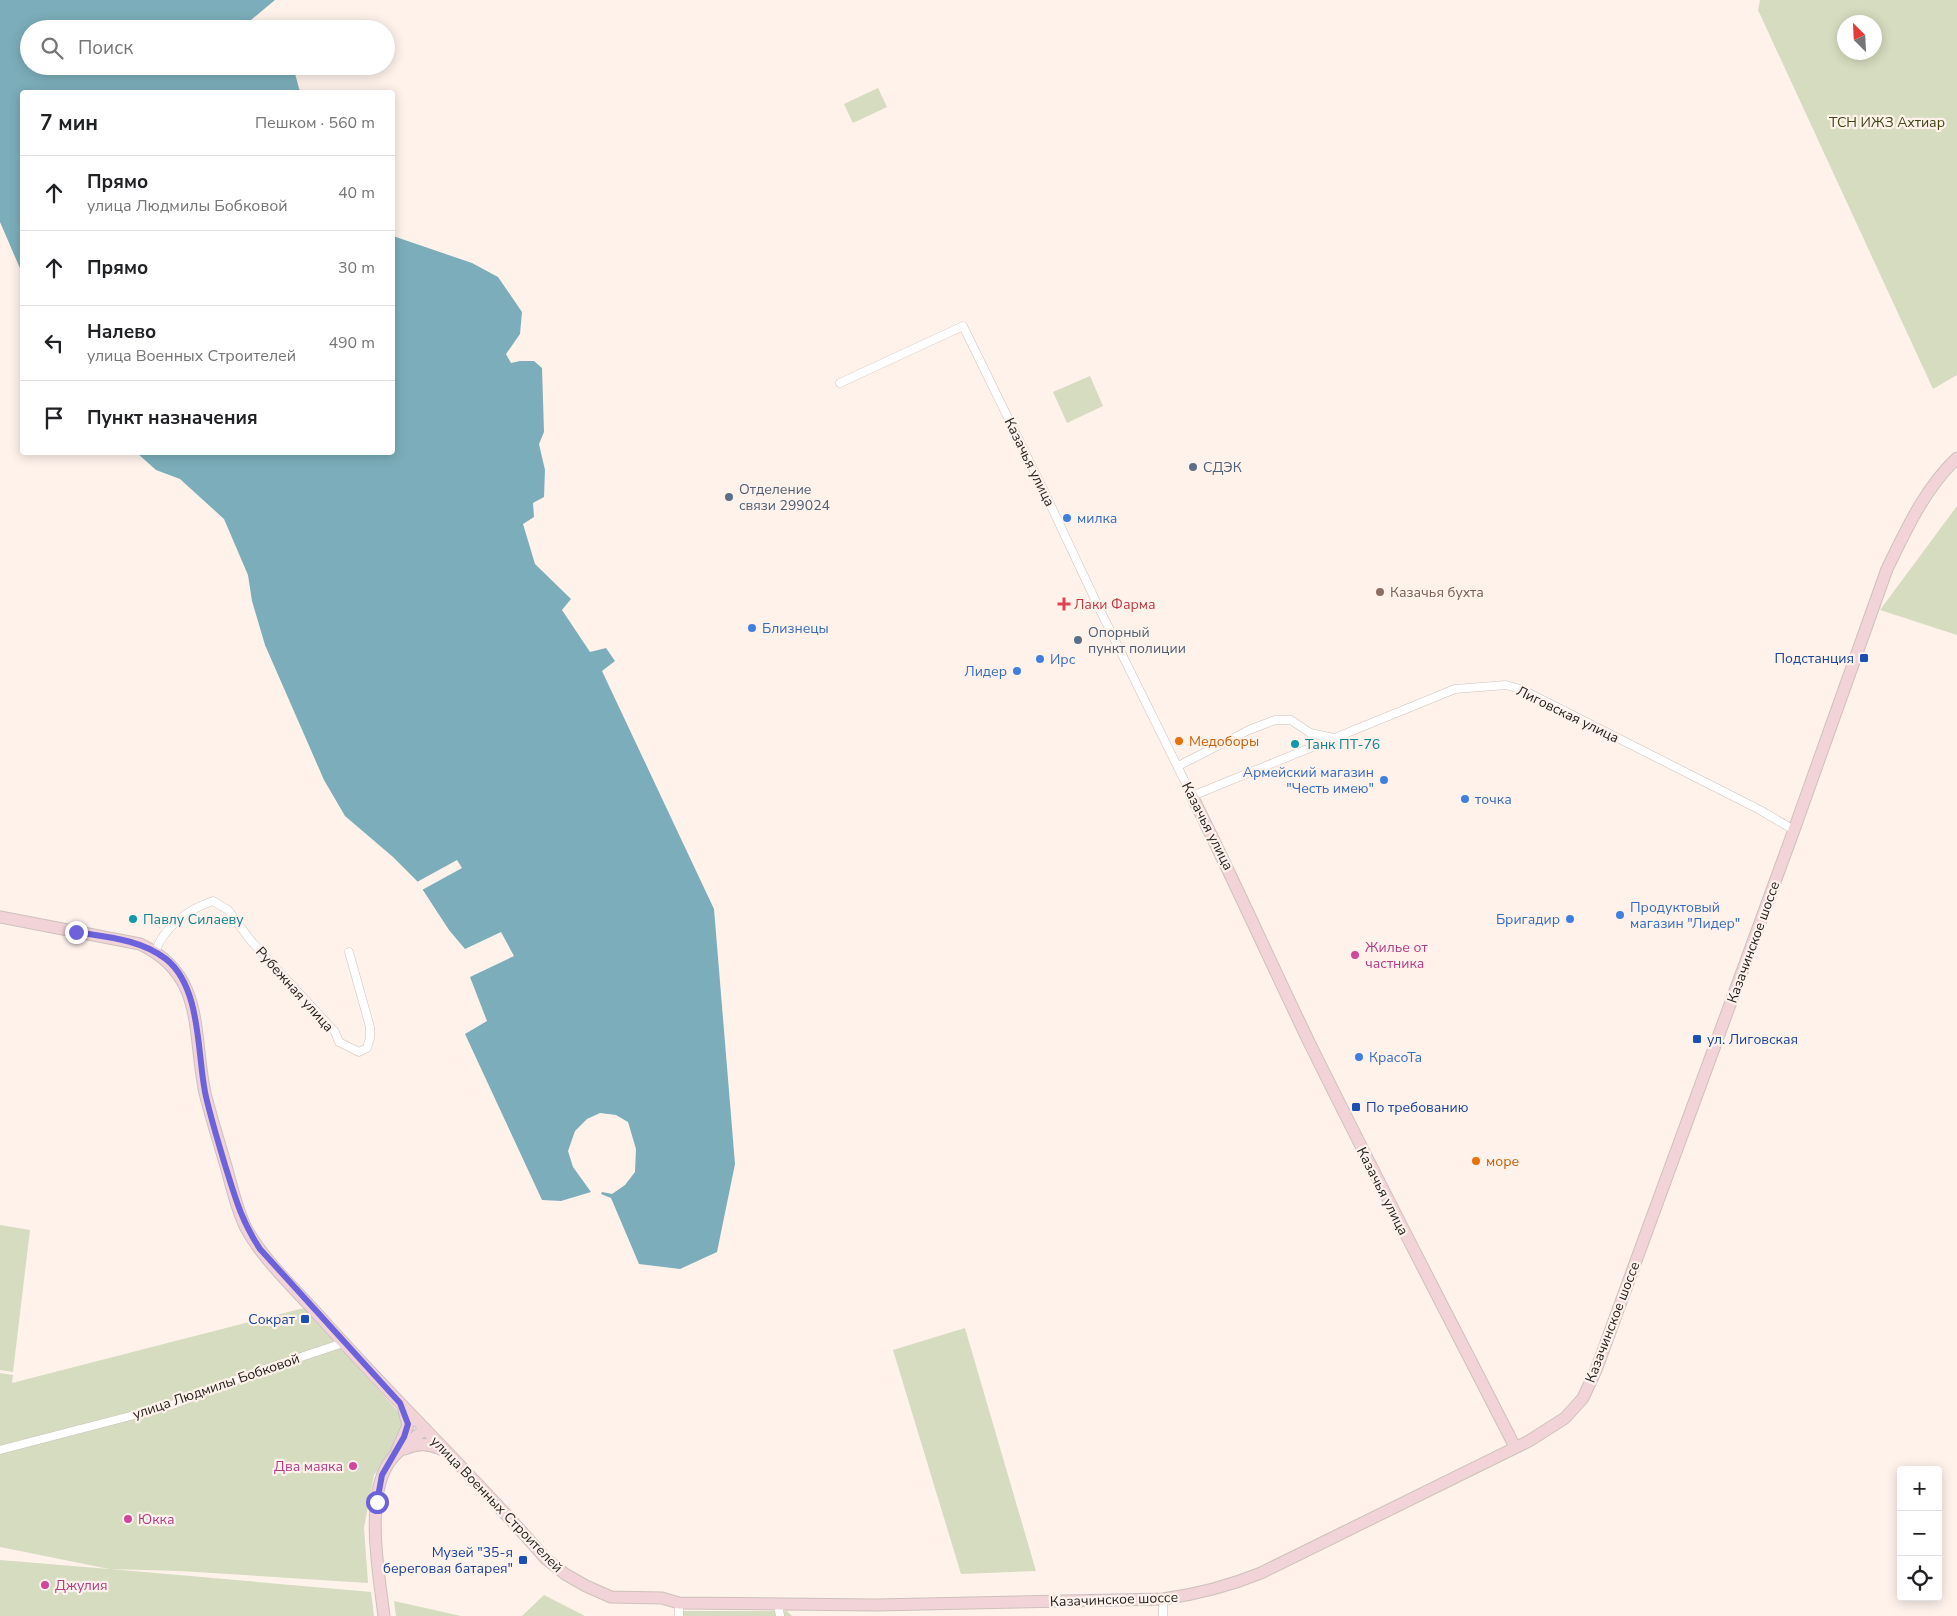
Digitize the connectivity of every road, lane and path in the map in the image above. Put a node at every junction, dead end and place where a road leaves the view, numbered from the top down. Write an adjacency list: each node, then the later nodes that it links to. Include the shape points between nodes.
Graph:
1 (840, 383): 4 (street, Казачья улица, via 963,326 1098,608)
2 (1957, 458): 6 (main road, Казачинское шоссе, via 1932,487 1887,569)
3 (1334, 738): 4 (street, via 1310,733 1291,720 1276,720); 5 (street, Лиговская улица); 6 (street, Лиговская улица, via 1455,689 1506,685 1523,690)
4 (1178, 766): 5 (street, Казачья улица)
5 (1192, 796): 13 (main road, Казачья улица, via 1308,1040)
6 (1794, 830): 13 (main road, Казачинское шоссе, via 1596,1370 1583,1398 1565,1418)
7 (0, 917): 8 (main road, улица Военных Строителей, via 140,944)
8 (155, 952): 9 (street, Рубежная улица, via 170,926 201,904 213,901 228,910 256,946 335,1032 339,1042 358,1052 367,1048 370,1027); 10 (main road, улица Военных Строителей, via 168,961 186,989 194,1014 205,1092 234,1197 246,1228 260,1249)
9 (349, 952)
10 (343, 1343): 11 (main road, улица Военных Строителей); 14 (street, улица Людмилы Бобковой, via 169,1406)
11 (400, 1403): 12 (main road, улица Военных Строителей); 16 (main road, via 408,1424)
12 (424, 1430): 15 (main road, улица Военных Строителей); 16 (main road)
13 (1515, 1447): 18 (main road, Казачинское шоссе, via 1262,1573 1200,1594)
14 (0, 1450)
15 (445, 1452): 16 (main road, via 429,1444 419,1444); 17 (main road, улица Военных Строителей, via 546,1559 565,1574 611,1597)
16 (395, 1454): 21 (main road, via 382,1475 375,1527)
17 (662, 1598): 19 (main road, Казачинское шоссе)
18 (1163, 1599): 20 (main road, Казачинское шоссе); 24 (street)
19 (679, 1603): 20 (main road, Казачинское шоссе); 22 (street)
20 (778, 1604): 23 (street)
21 (384, 1616)
22 (679, 1616)
23 (780, 1616)
24 (1163, 1616)

